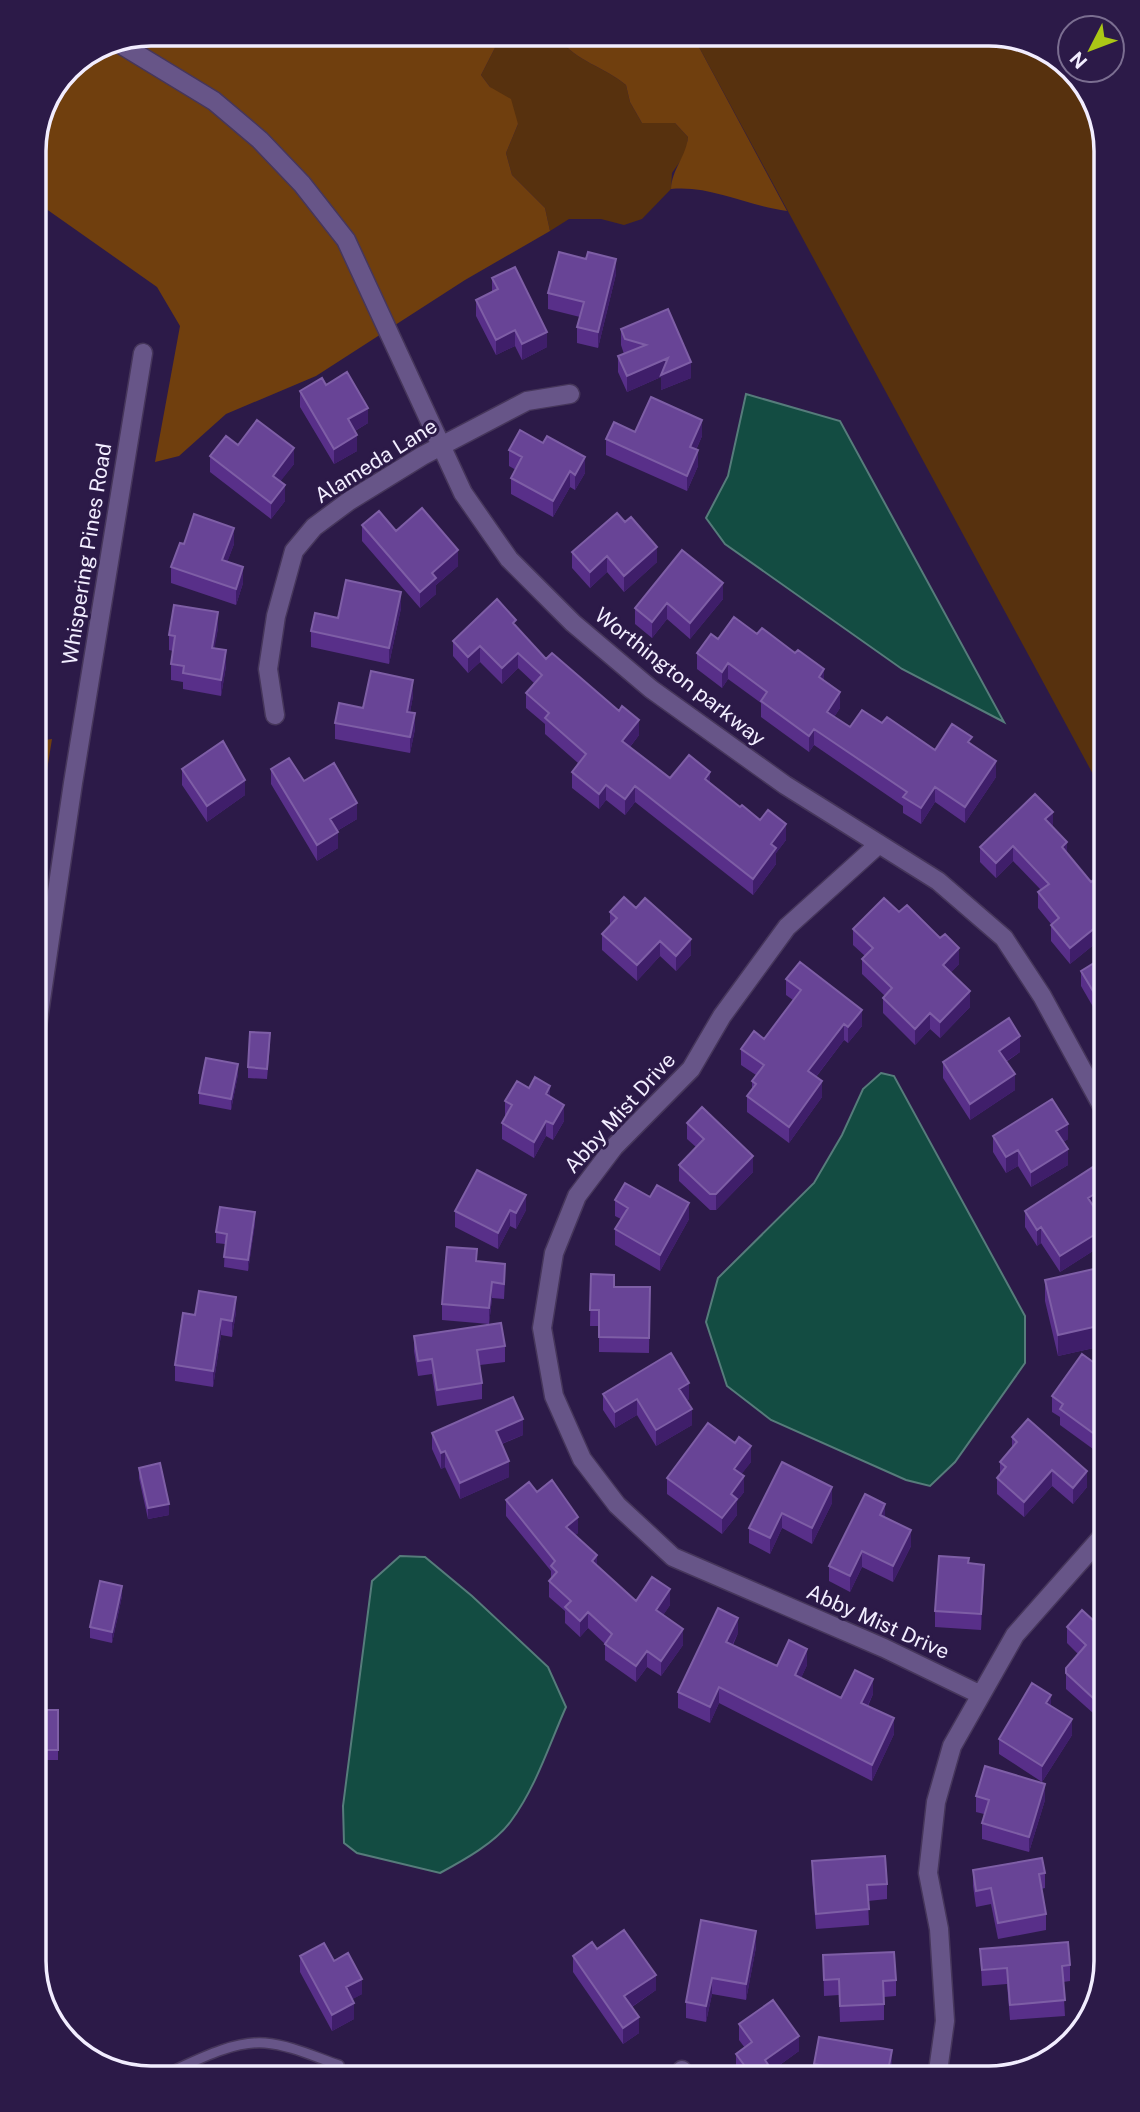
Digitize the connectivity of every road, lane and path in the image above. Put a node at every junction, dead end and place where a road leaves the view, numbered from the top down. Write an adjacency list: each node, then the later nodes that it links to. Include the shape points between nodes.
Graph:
1 (128, 49): 4 (street, Worthington parkway, via 215,101 260,140 346,240)
2 (143, 353): 7 (street, Whispering Pines Road)
3 (570, 394): 4 (street, Alameda Lane, via 527,401)
4 (440, 447): 5 (street, Alameda Lane, via 349,500 314,527 294,551 276,616 268,669); 6 (street, Worthington parkway, via 463,493 509,559 573,623 651,689 785,785)
5 (275, 715)
6 (879, 844): 8 (street, Worthington parkway, via 938,881 1004,938); 10 (street, Abby Mist Drive, via 787,927 761,958 691,1069 614,1147 577,1196 554,1253 542,1328 554,1396 582,1459 617,1505 673,1557)
7 (46, 966)
8 (1094, 1091)
9 (1094, 1546): 10 (street, via 1016,1635)
10 (981, 1695): 13 (street, via 951,1746 936,1802 928,1873 939,1929 945,2021)
11 (339, 2065): 12 (lane, via 264,2043 244,2044)
12 (188, 2066)
13 (939, 2066)

